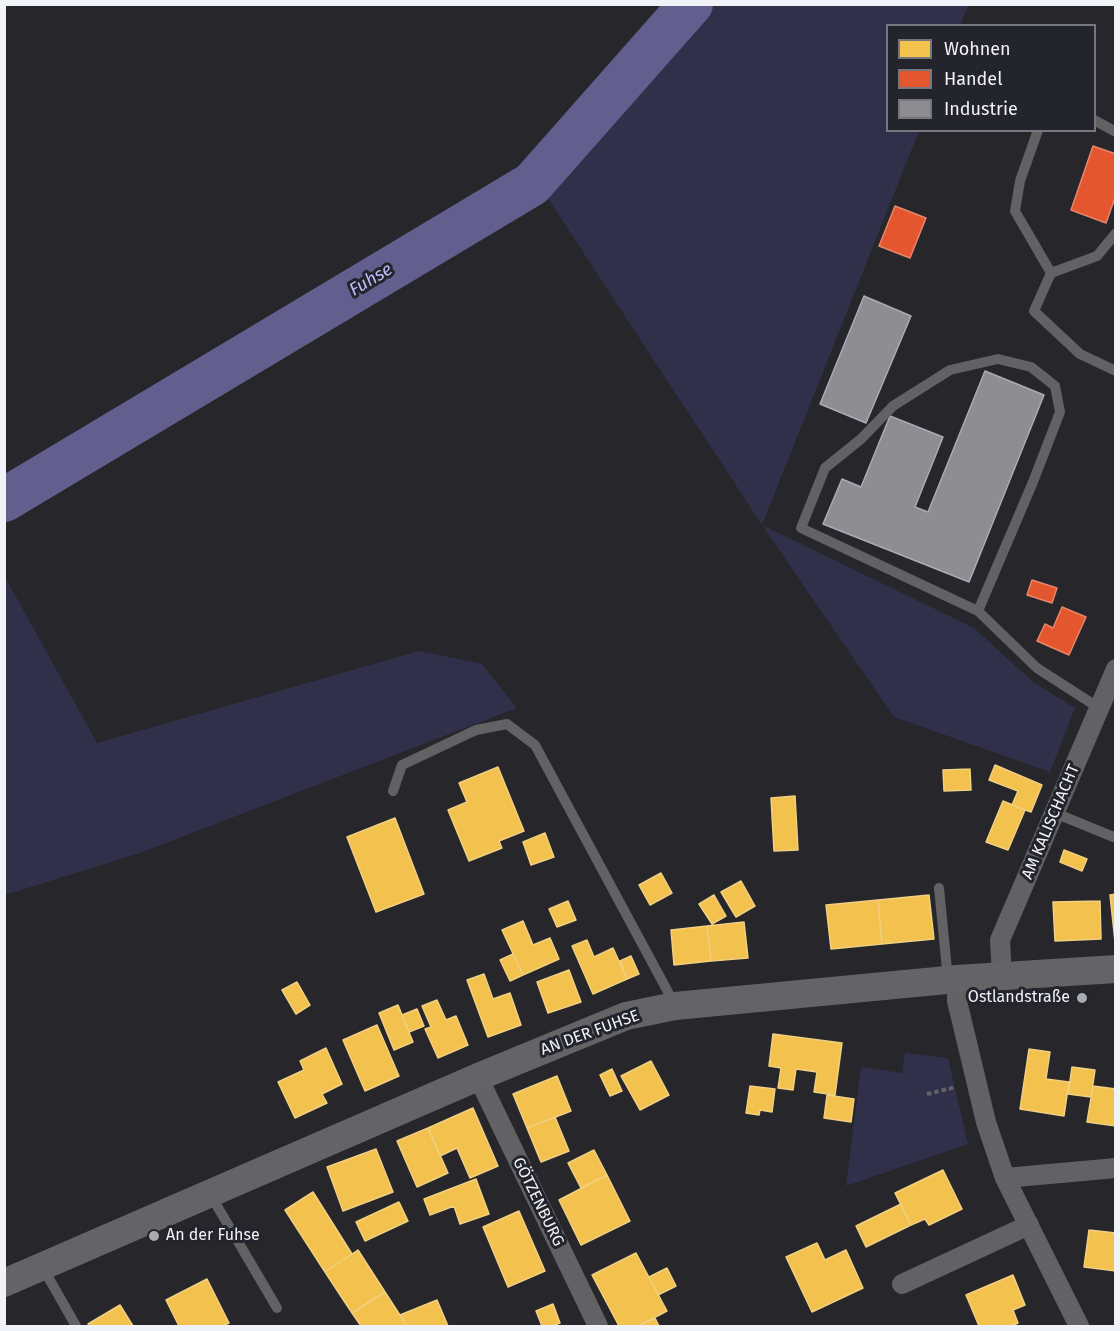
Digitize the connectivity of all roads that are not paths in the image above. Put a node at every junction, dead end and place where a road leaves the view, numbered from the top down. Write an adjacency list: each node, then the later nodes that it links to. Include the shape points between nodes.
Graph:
1 (1096, 121): 3 (lane)
2 (1037, 132): 5 (lane, via 1020,181 1015,211)
3 (1116, 132)
4 (1116, 232): 5 (lane, via 1097,256)
5 (1051, 273): 6 (lane, via 1034,310 1080,354)
6 (1116, 371)
7 (978, 611): 7 (lane, via 1060,412 1055,387 1031,367 998,359 950,370 893,406 825,468 801,528); 9 (lane, via 1037,668)
8 (1116, 669): 9 (street, AM KALISCHACHT)
9 (1099, 708): 11 (street, AM KALISCHACHT)
10 (393, 791): 17 (lane, via 402,765 476,730 507,724 535,745)
11 (1055, 813): 12 (lane); 15 (street, AM KALISCHACHT, via 1000,940)
12 (1111, 836)
13 (939, 888): 16 (lane)
14 (1116, 969): 15 (street, AN DER FUHSE)
15 (1002, 976): 16 (street, AN DER FUHSE)
16 (952, 980): 17 (street, AN DER FUHSE); 20 (street, via 986,1122)
17 (675, 1006): 18 (street, AN DER FUHSE, via 626,1016)
18 (478, 1077): 21 (street, AN DER FUHSE); 28 (street, GÖTZENBURG)
19 (1116, 1168): 20 (street)
20 (1005, 1178): 22 (street)
21 (210, 1194): 23 (street, AN DER FUHSE); 26 (lane)
22 (1029, 1225): 25 (street); 29 (street)
23 (43, 1268): 24 (street, AN DER FUHSE); 27 (lane)
24 (4, 1283)
25 (902, 1284)
26 (277, 1308)
27 (76, 1326)
28 (598, 1326)
29 (1079, 1326)

